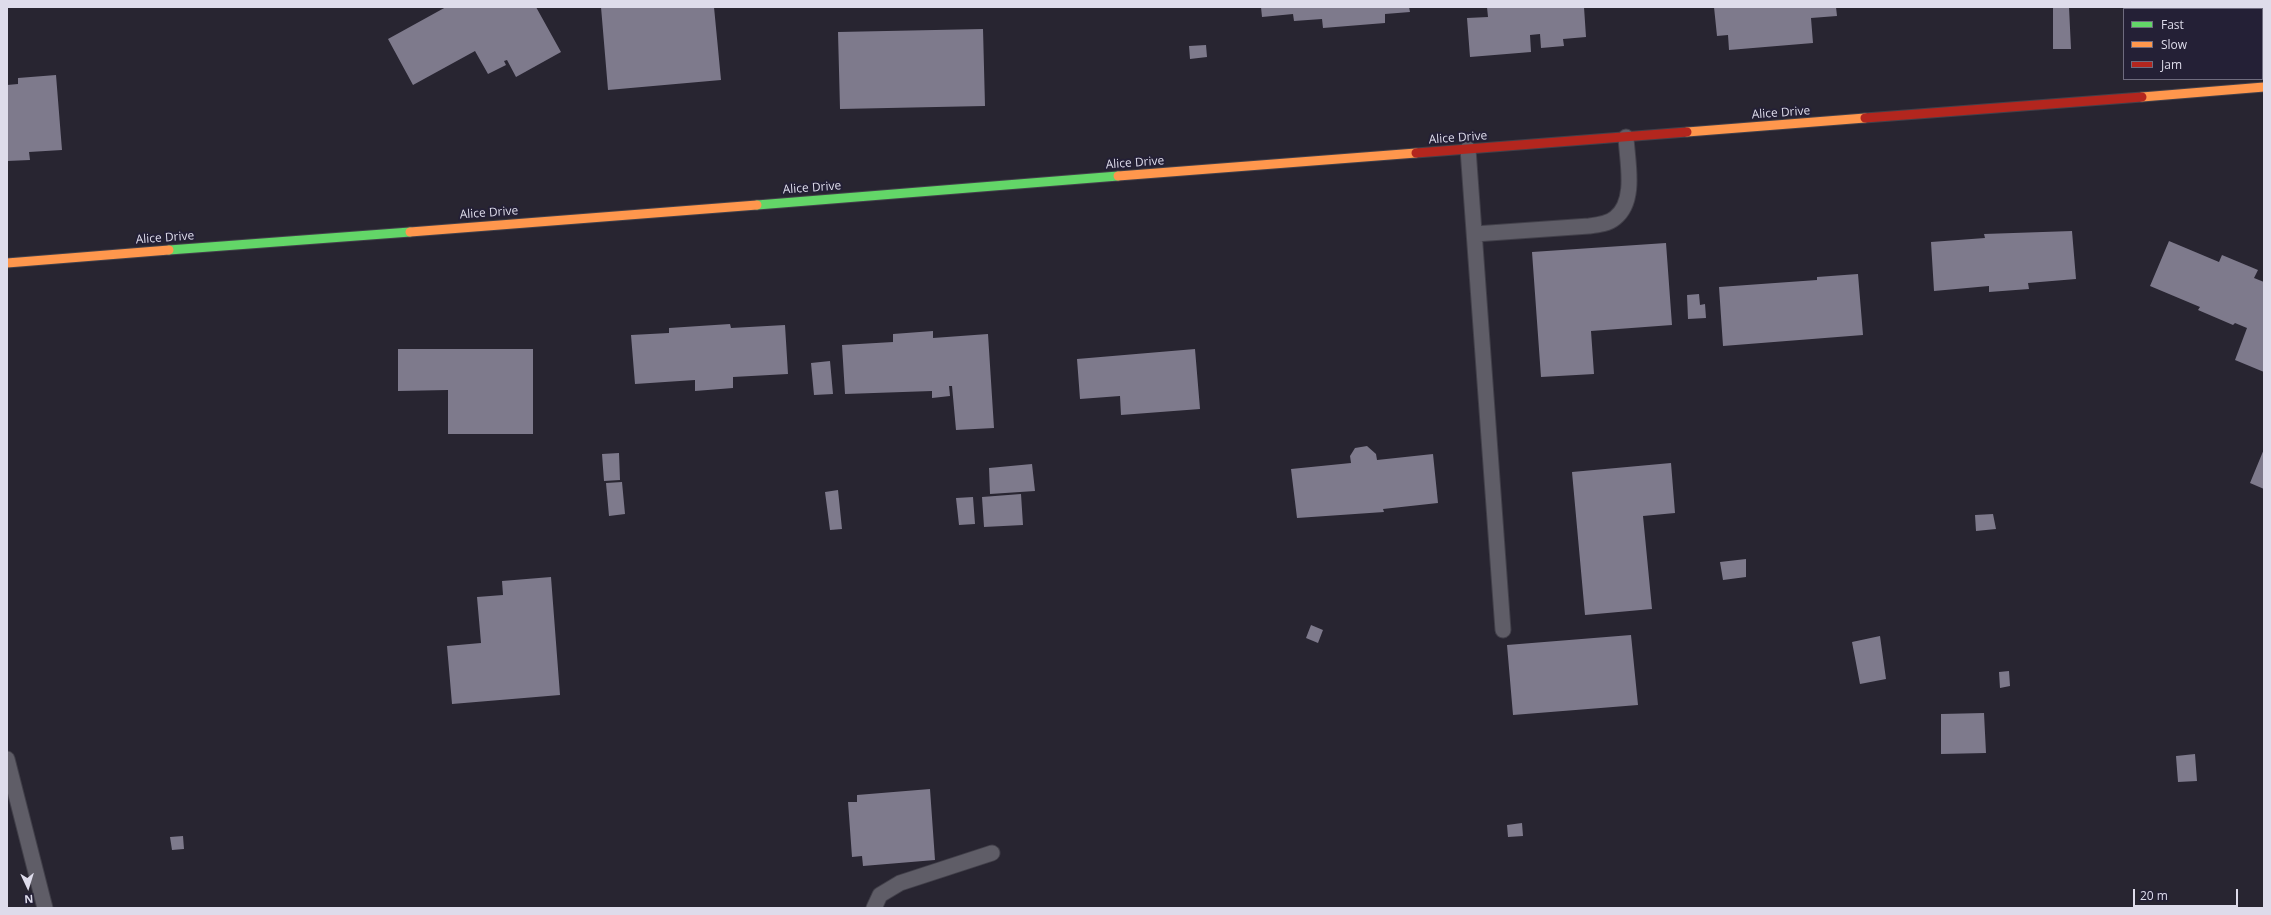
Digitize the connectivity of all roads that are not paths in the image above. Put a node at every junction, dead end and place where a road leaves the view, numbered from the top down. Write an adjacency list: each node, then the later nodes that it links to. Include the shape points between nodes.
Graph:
1 (2264, 87): 2 (street, Alice Drive)
2 (1626, 137): 3 (street, Alice Drive); 4 (lane, via 1629,185 1625,207 1615,218 1607,223 1588,226)
3 (1468, 149): 4 (lane); 5 (street, Alice Drive)
4 (1475, 234): 6 (lane)
5 (7, 263)
6 (1503, 630)
7 (7, 759): 9 (lane)
8 (992, 852): 10 (lane, via 900,883 880,895)
9 (45, 908)
10 (874, 908)

